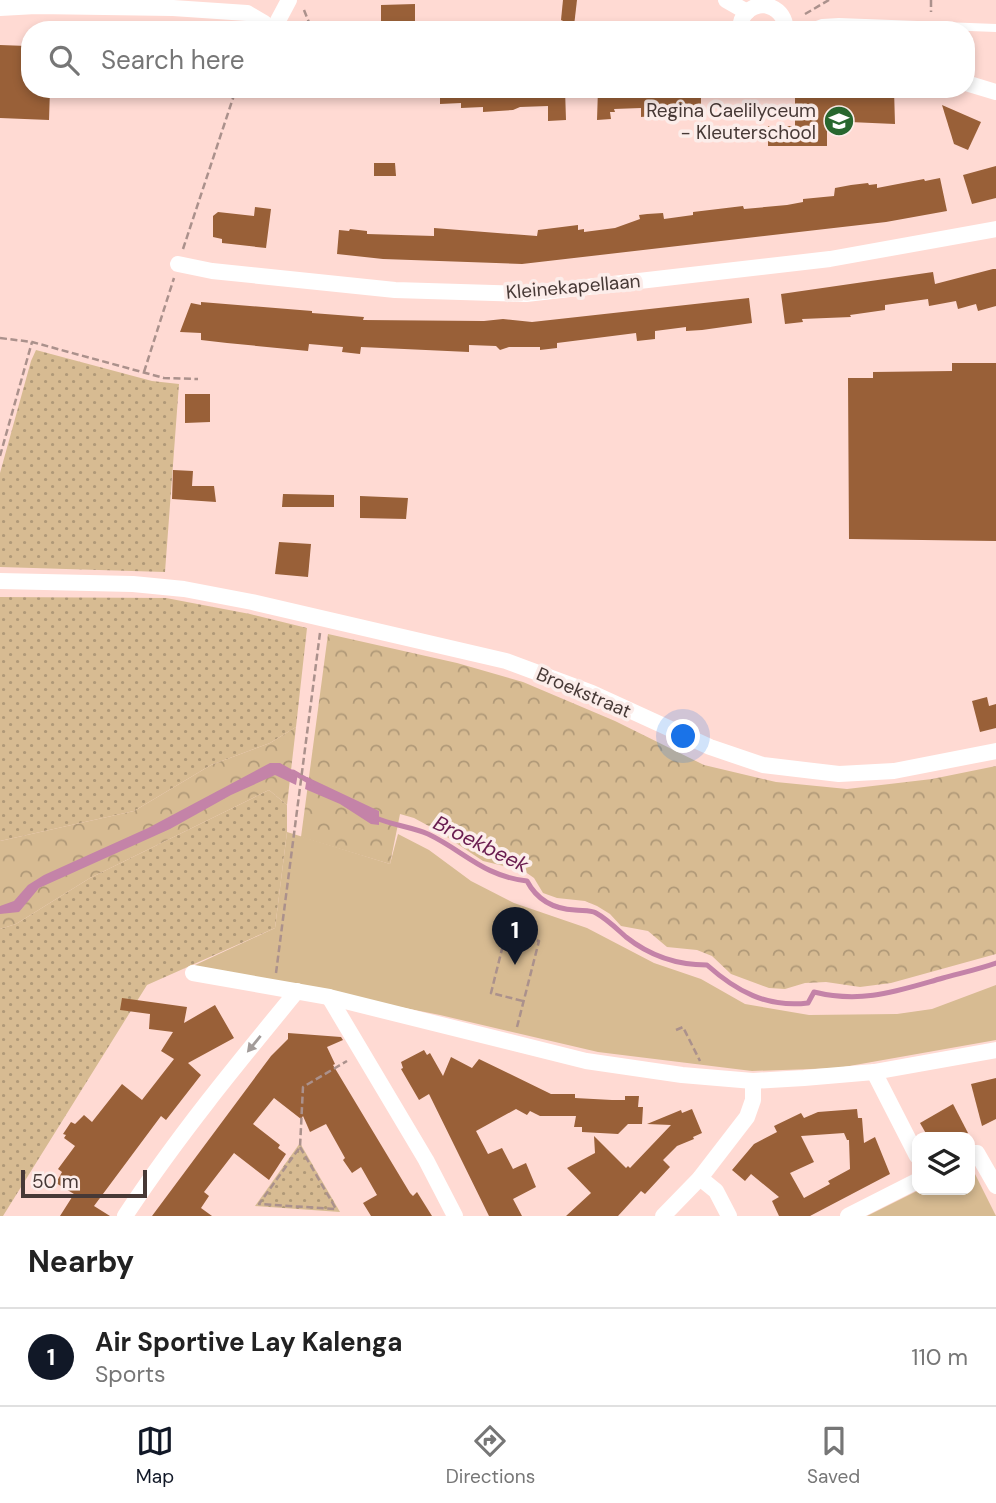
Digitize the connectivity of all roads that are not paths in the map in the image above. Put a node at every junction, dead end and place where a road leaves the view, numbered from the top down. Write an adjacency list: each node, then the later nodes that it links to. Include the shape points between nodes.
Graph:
1 (726, 0): 5 (street)
2 (295, 3): 7 (street)
3 (772, 3): 5 (street); 9 (street)
4 (0, 8): 6 (street, via 173,8 247,13)
5 (747, 12): 8 (street)
6 (261, 21)
7 (280, 21)
8 (741, 21)
9 (784, 21)
10 (975, 27): 11 (lane)
11 (996, 28)
12 (975, 86): 13 (street)
13 (996, 92)
14 (996, 229): 15 (street, Kleinekapellaan, via 830,259 526,294 395,290)
15 (178, 264)
16 (0, 581): 17 (street, Broekstraat, via 159,586 217,595 506,661 592,693 725,754 763,765 839,774 894,771)
17 (996, 751)
18 (193, 973): 19 (street)
19 (297, 991): 20 (street); 29 (street, one-way to 29, via 213,1095)
20 (330, 997): 23 (street, via 586,1061); 30 (street)
21 (996, 1050): 22 (street)
22 (874, 1072): 23 (street); 24 (street)
23 (753, 1081): 26 (street, via 747,1117)
24 (912, 1146)
25 (975, 1153): 28 (street)
26 (700, 1178): 31 (street); 32 (street, via 716,1191)
27 (912, 1184): 33 (street)
28 (996, 1186)
29 (125, 1216)
30 (455, 1216)
31 (663, 1216)
32 (729, 1216)
33 (848, 1216)

